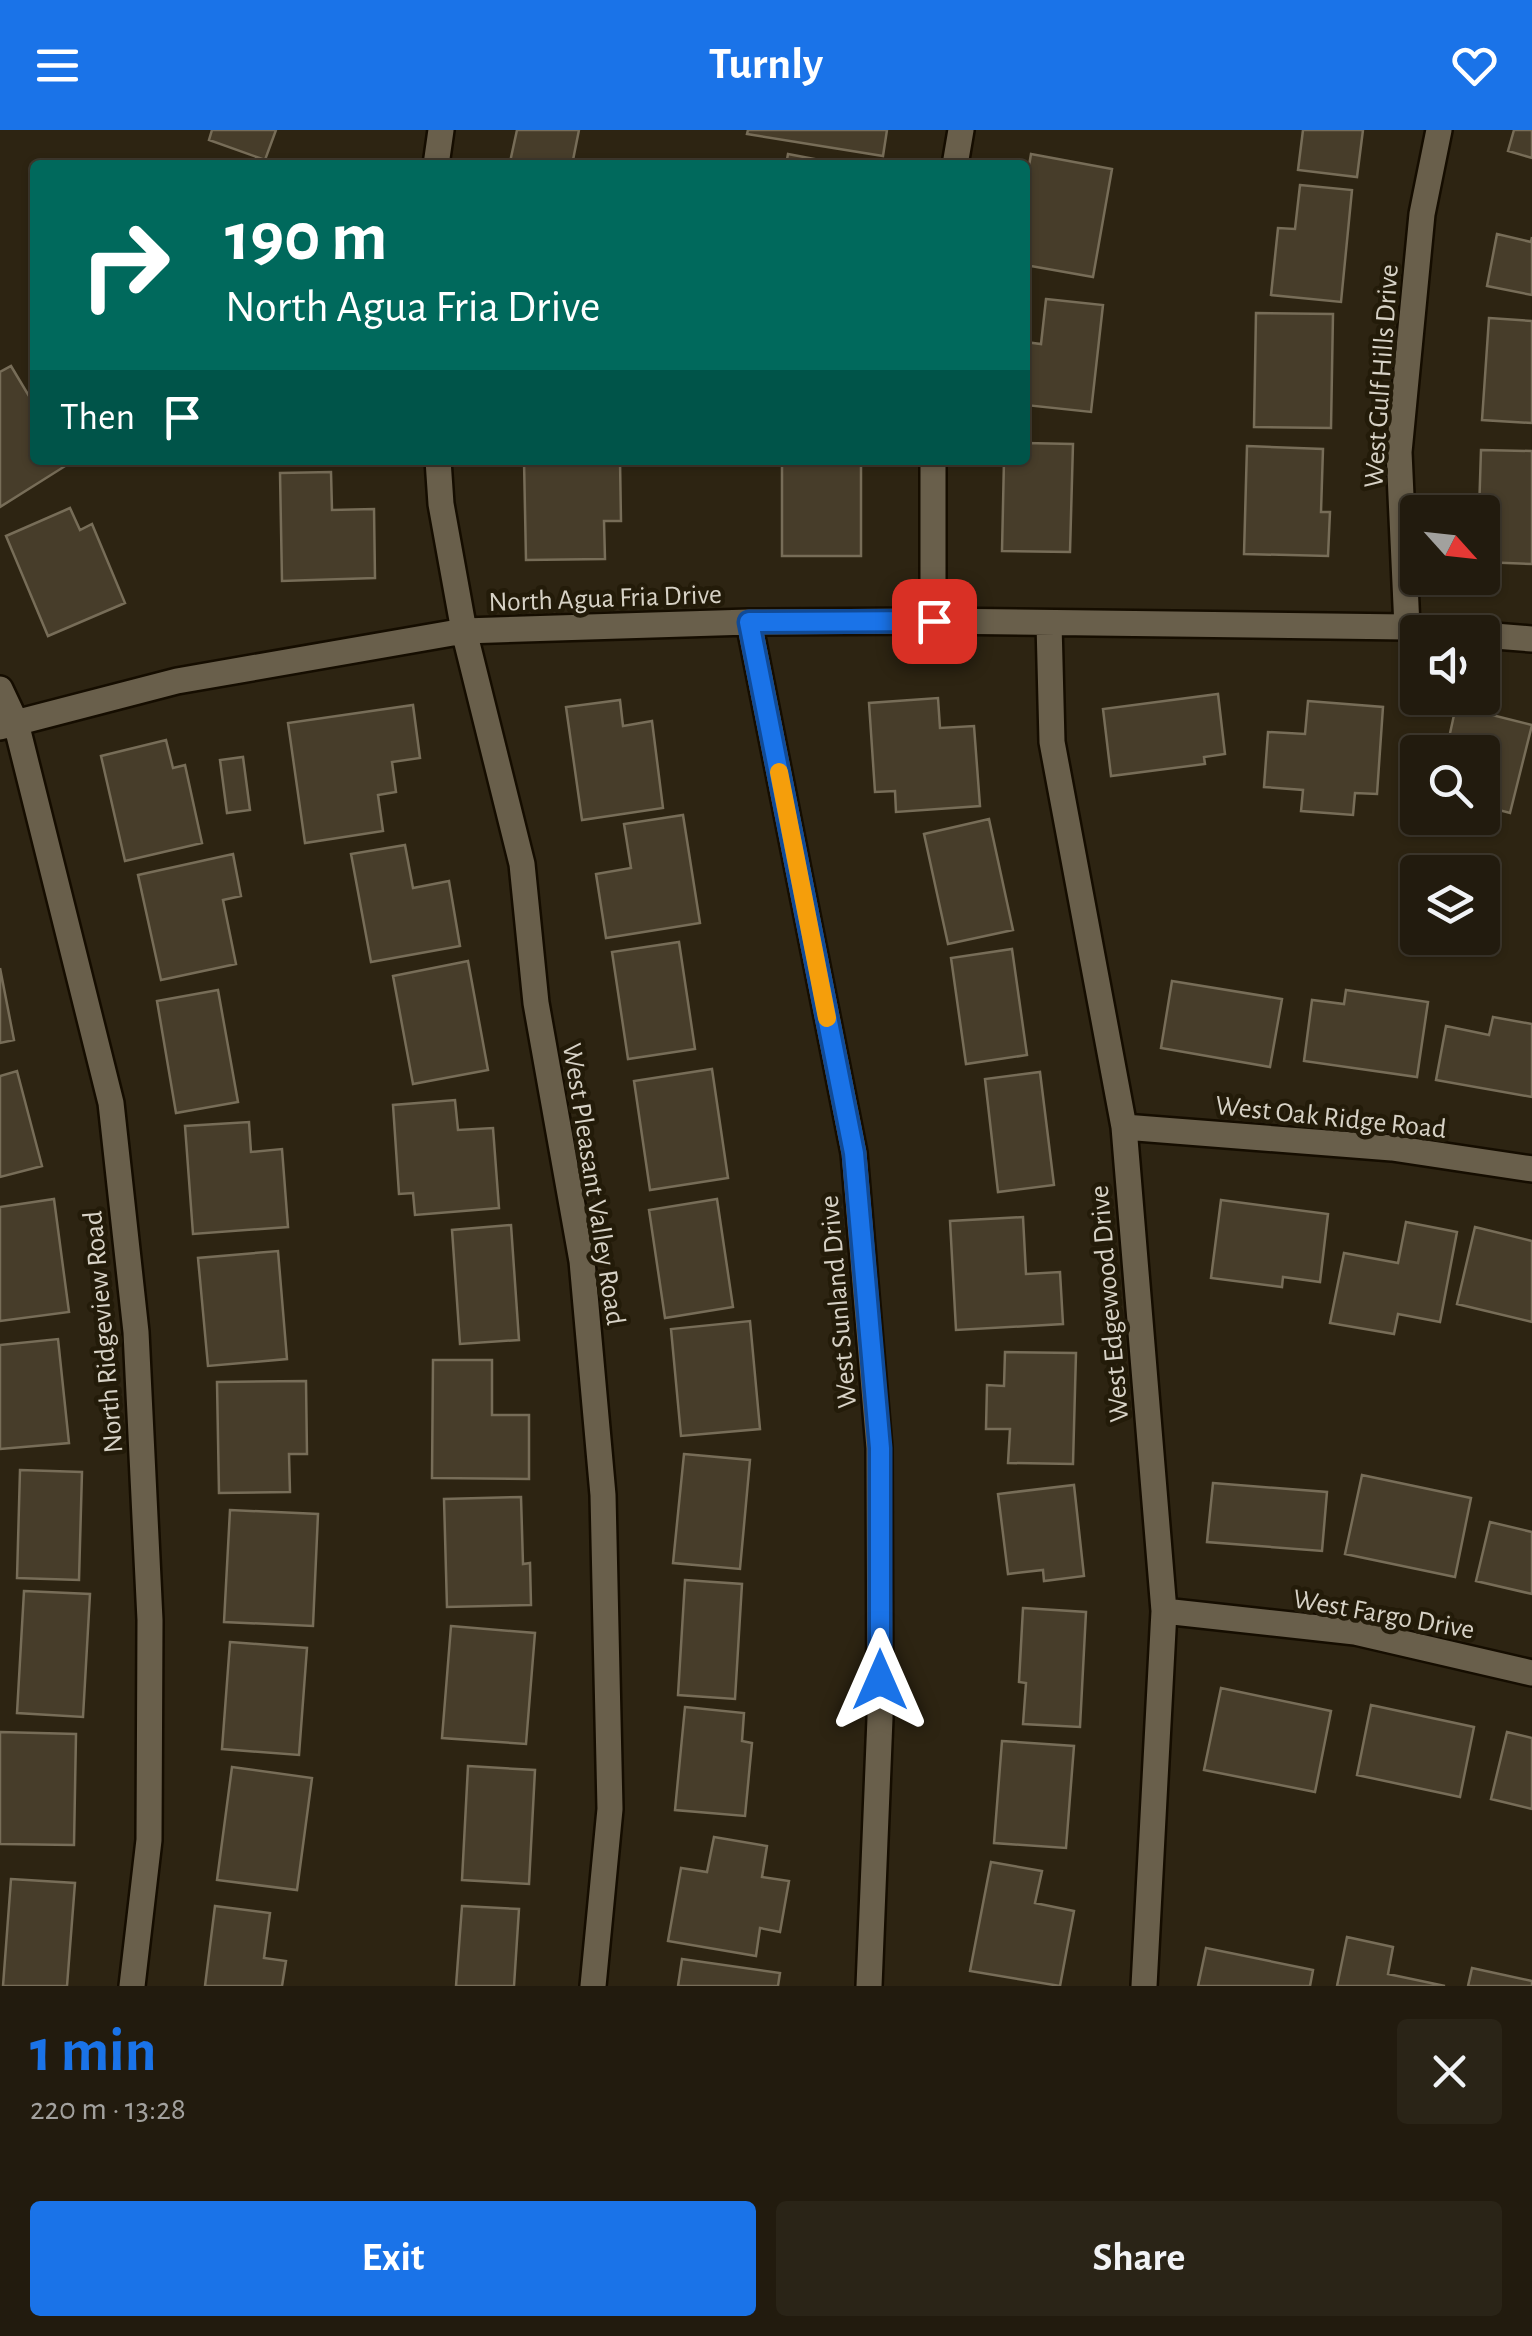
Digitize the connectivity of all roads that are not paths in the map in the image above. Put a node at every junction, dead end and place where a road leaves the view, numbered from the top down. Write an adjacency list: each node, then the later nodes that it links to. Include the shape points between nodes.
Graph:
1 (441, 130): 4 (street)
2 (961, 130): 5 (street)
3 (1439, 130): 8 (street, West Gulf Hills Drive, via 1422,214 1399,452)
4 (437, 160)
5 (956, 160)
6 (438, 465): 13 (street, West Pleasant Valley Road)
7 (933, 465): 9 (street)
8 (1406, 615)
9 (934, 621): 10 (street, North Agua Fria Drive); 11 (street, North Agua Fria Drive)
10 (749, 622): 13 (street, North Agua Fria Drive); 24 (street, West Sunland Drive, via 858,1193 880,1448 880,1718)
11 (1049, 624): 12 (street, North Agua Fria Drive); 18 (street, West Edgewood Drive, via 1052,742)
12 (1400, 627)
13 (464, 632): 17 (street, North Agua Fria Drive, via 177,681); 23 (street, West Pleasant Valley Road, via 522,864 536,1004 582,1261 603,1495 610,1809)
14 (1500, 636): 15 (street)
15 (1532, 640)
16 (0, 688): 17 (street, North Ridgeview Road)
17 (8, 725): 22 (street, North Ridgeview Road, via 111,1103 136,1332 150,1620 150,1840)
18 (1124, 1127): 19 (street, West Oak Ridge Road, via 1392,1148); 20 (street, West Edgewood Drive)
19 (1532, 1170)
20 (1164, 1611): 21 (street, West Fargo Drive, via 1355,1632); 25 (street, West Edgewood Drive)
21 (1532, 1672)
22 (132, 1986)
23 (593, 1986)
24 (869, 1986)
25 (1144, 1986)

